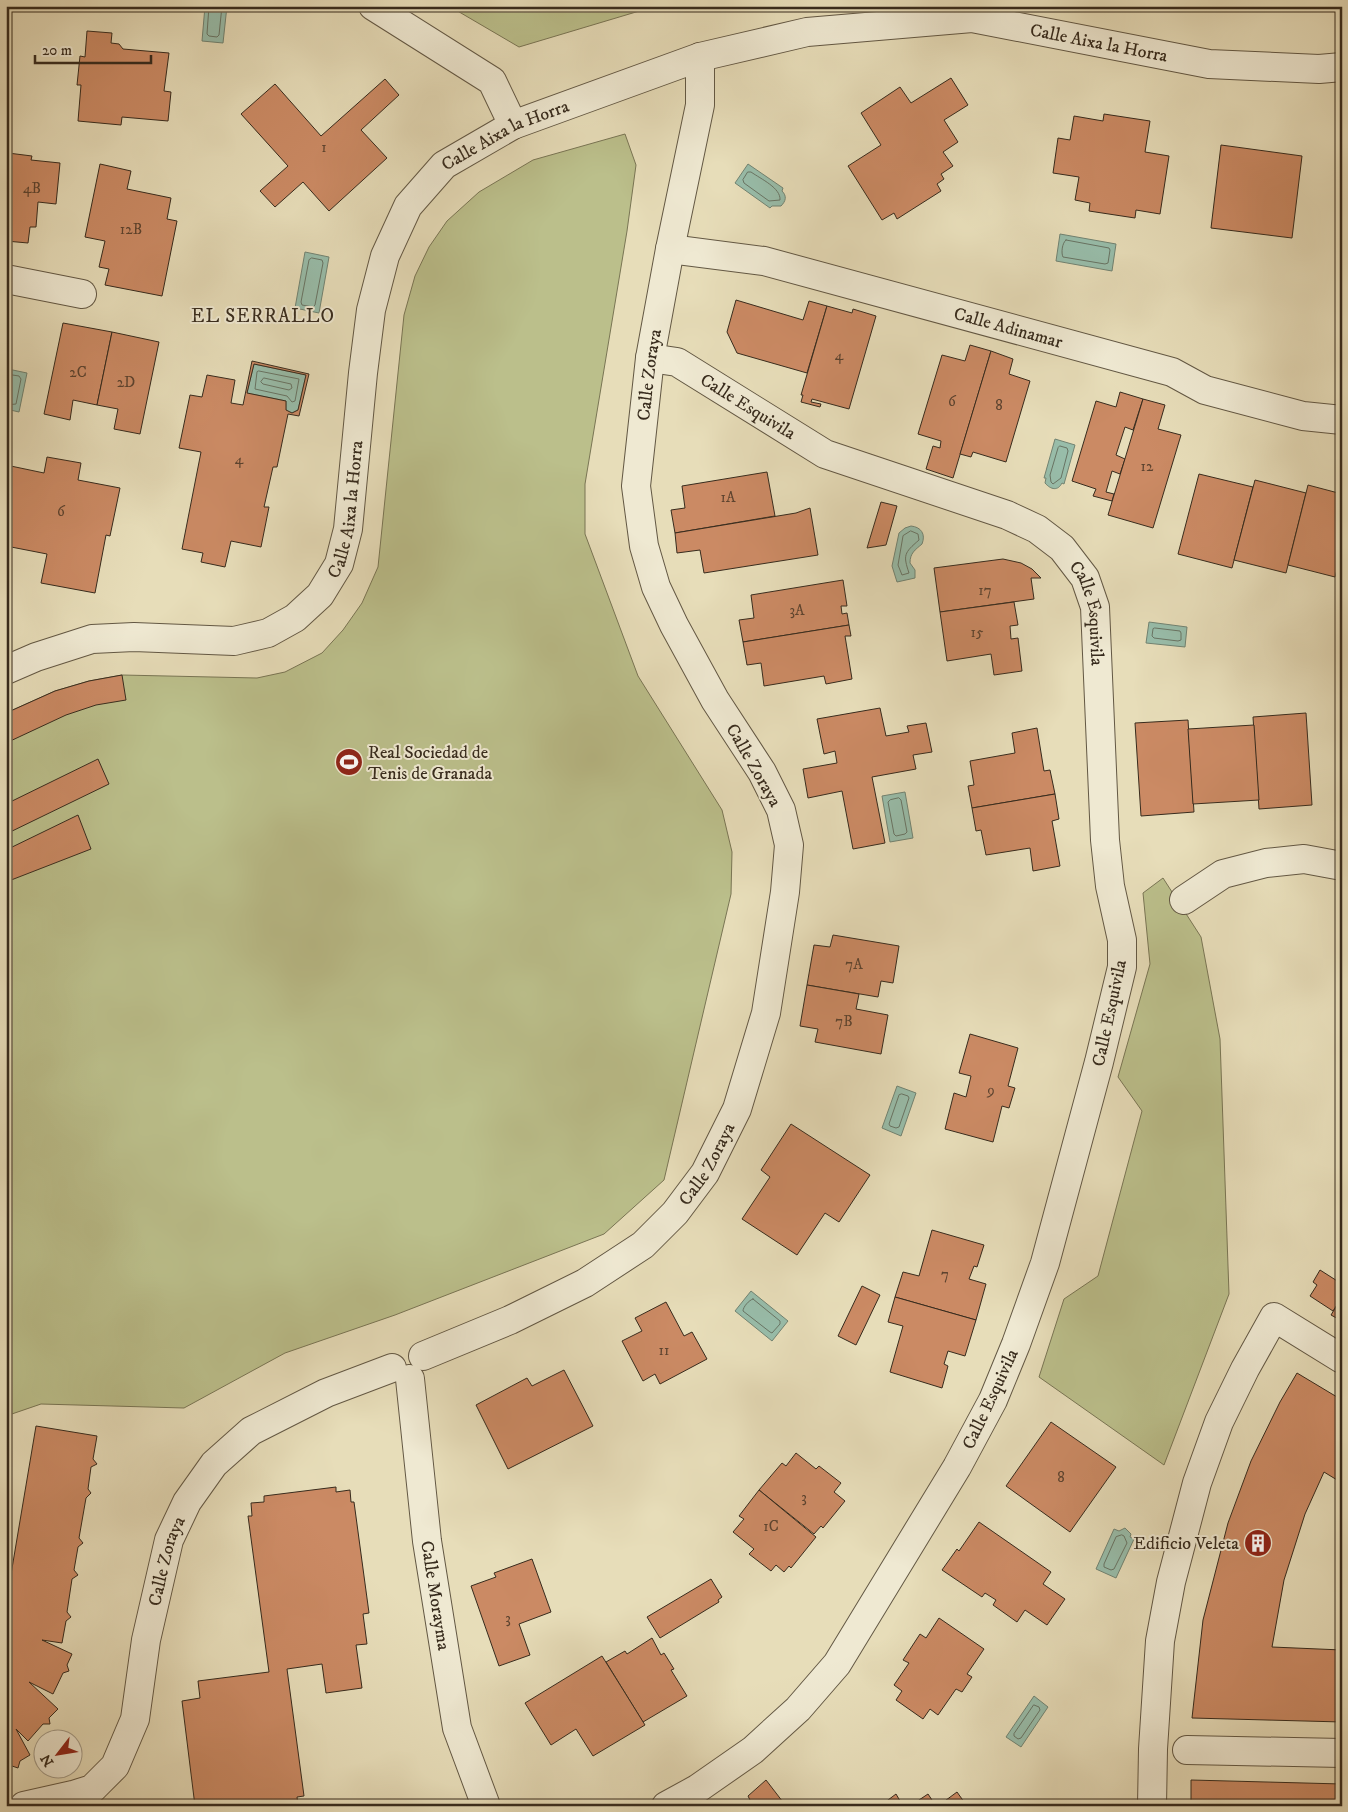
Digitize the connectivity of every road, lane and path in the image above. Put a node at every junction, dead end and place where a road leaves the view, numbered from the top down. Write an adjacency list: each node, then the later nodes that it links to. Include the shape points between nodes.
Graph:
1 (374, 6): 4 (street, via 492,81)
2 (700, 57): 3 (street, Calle Aixa la Horra, via 807,32 972,18 1209,64 1319,69); 4 (street, Calle Aixa la Horra); 5 (street, Calle Zoraya, via 700,105)
3 (1342, 67)
4 (513, 125): 10 (street, Calle Aixa la Horra, via 444,165 408,206 386,256 371,310 348,529 339,564 320,595 295,618 268,633 234,640 92,639)
5 (670, 249): 8 (street, Calle Zoraya); 9 (street, Calle Adinamar, via 764,261 1172,372 1205,390 1303,416)
6 (6, 279): 7 (street)
7 (82, 294)
8 (650, 358): 14 (street, Calle Zoraya, via 636,486 644,546 656,587 674,625 715,700 762,772 781,810 789,845 766,1013 737,1109 705,1173 675,1213 643,1245 585,1283); 20 (street, Calle Esquivila, via 677,362 825,454 1008,515 1036,529 1062,548 1085,578 1095,607 1105,840 1110,886 1122,940 1122,967 1045,1263 994,1400 958,1467 837,1664 803,1703 753,1750)
9 (1342, 420)
10 (6, 670)
11 (1342, 866): 12 (street, via 1304,859 1266,863 1223,874)
12 (1184, 900)
13 (1342, 1359): 21 (street, via 1274,1318 1219,1422 1197,1483 1171,1582 1160,1641)
14 (409, 1368): 17 (street, Calle Zoraya, via 326,1393 251,1431 214,1464 187,1502 170,1540 146,1640 135,1719 115,1766); 19 (street, Calle Morayma, via 427,1541 457,1728)
15 (1187, 1750): 16 (street)
16 (1342, 1752)
17 (96, 1797): 18 (street, Calle Zoraya, via 73,1795)
18 (24, 1806)
19 (486, 1806)
20 (666, 1806)
21 (1152, 1806)

